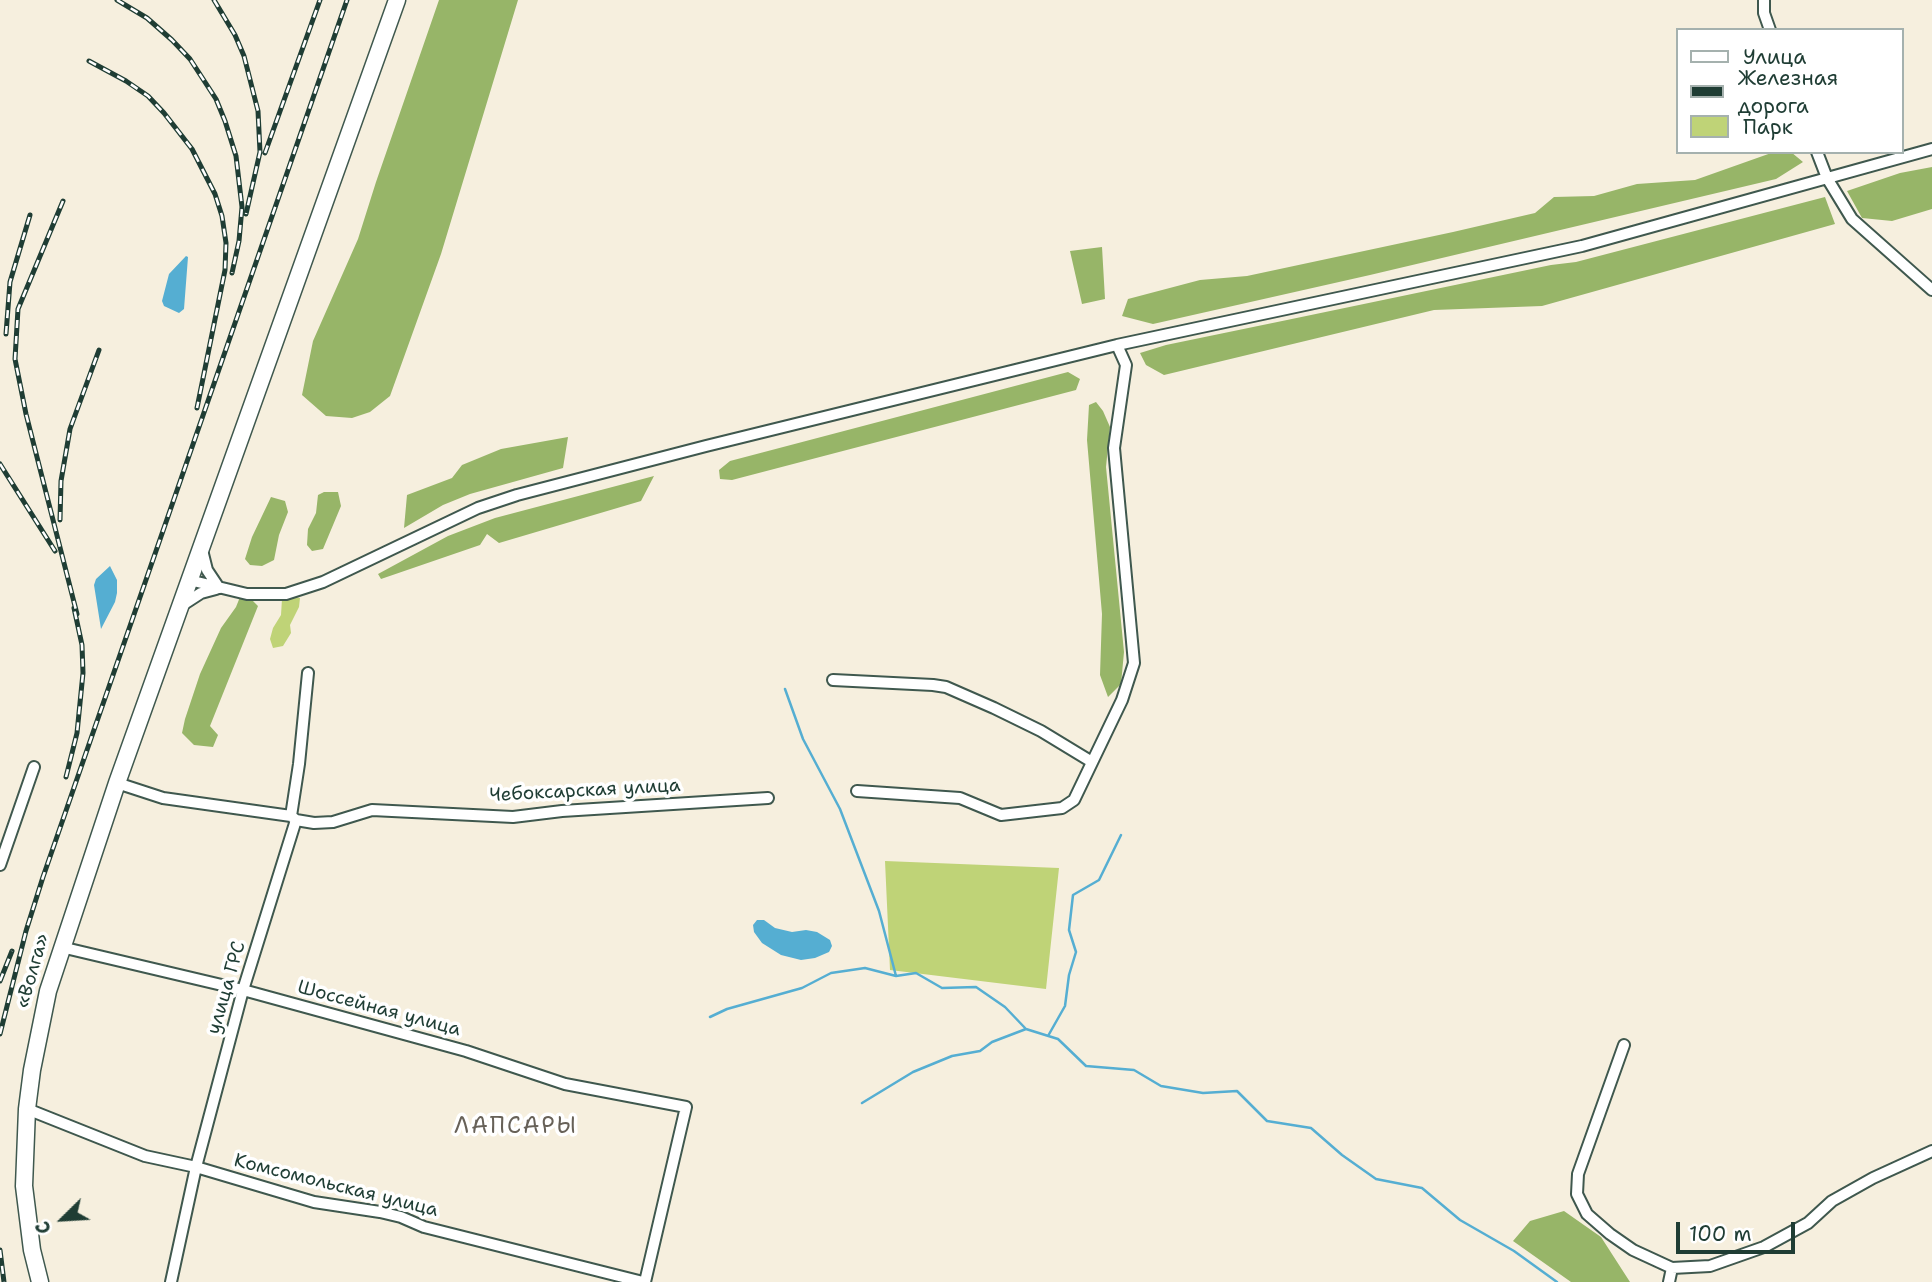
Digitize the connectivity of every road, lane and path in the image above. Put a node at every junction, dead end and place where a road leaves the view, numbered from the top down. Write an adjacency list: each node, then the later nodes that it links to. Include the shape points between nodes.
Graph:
1 (397, 0): 9 (highway, «Волга»)
2 (1764, 0): 3 (street)
3 (1769, 28)
4 (1932, 149): 6 (street)
5 (1818, 154): 6 (street)
6 (1827, 177): 7 (street, via 1852,219); 8 (street, via 1582,246)
7 (1932, 290)
8 (1117, 345): 11 (street, via 517,495 478,508 304,589 269,595); 15 (street, via 1126,365 1114,448 1133,663 1122,700)
9 (202, 547): 10 (highway, «Волга»); 11 (street, via 207,570)
10 (189, 580): 11 (street); 12 (highway, «Волга»)
11 (219, 588): 12 (street, via 201,593)
12 (180, 608): 17 (highway, «Волга»)
13 (308, 673): 20 (street, улица ГРС)
14 (833, 680): 15 (street, via 946,687 1041,731)
15 (1092, 762): 18 (street, via 1074,800 1062,808 1001,815 960,798)
16 (34, 767): 21 (street)
17 (117, 783): 20 (street, Чебоксарская улица, via 163,798); 22 (highway, «Волга»)
18 (857, 791)
19 (768, 798): 20 (street, Чебоксарская улица, via 513,817 372,810 333,822)
20 (294, 818): 23 (street, улица ГРС)
21 (0, 864)
22 (61, 947): 23 (street, Шоссейная улица); 25 (highway, «Волга», via 39,1031)
23 (243, 990): 27 (street, улица ГРС); 31 (street, Шоссейная улица, via 466,1051 565,1084 686,1107)
24 (1624, 1045): 28 (street, via 1577,1174 1577,1194 1587,1214 1610,1234)
25 (27, 1109): 27 (street, Комсомольская улица, via 145,1156); 29 (highway, «Волга», via 24,1186)
26 (1932, 1151): 28 (street, via 1832,1201 1808,1223 1764,1247 1710,1266)
27 (196, 1167): 30 (street, улица ГРС); 31 (street, Комсомольская улица, via 314,1202 401,1217 424,1227)
28 (1672, 1268): 32 (street)
29 (40, 1282)
30 (171, 1282)
31 (644, 1282)
32 (1669, 1282)

